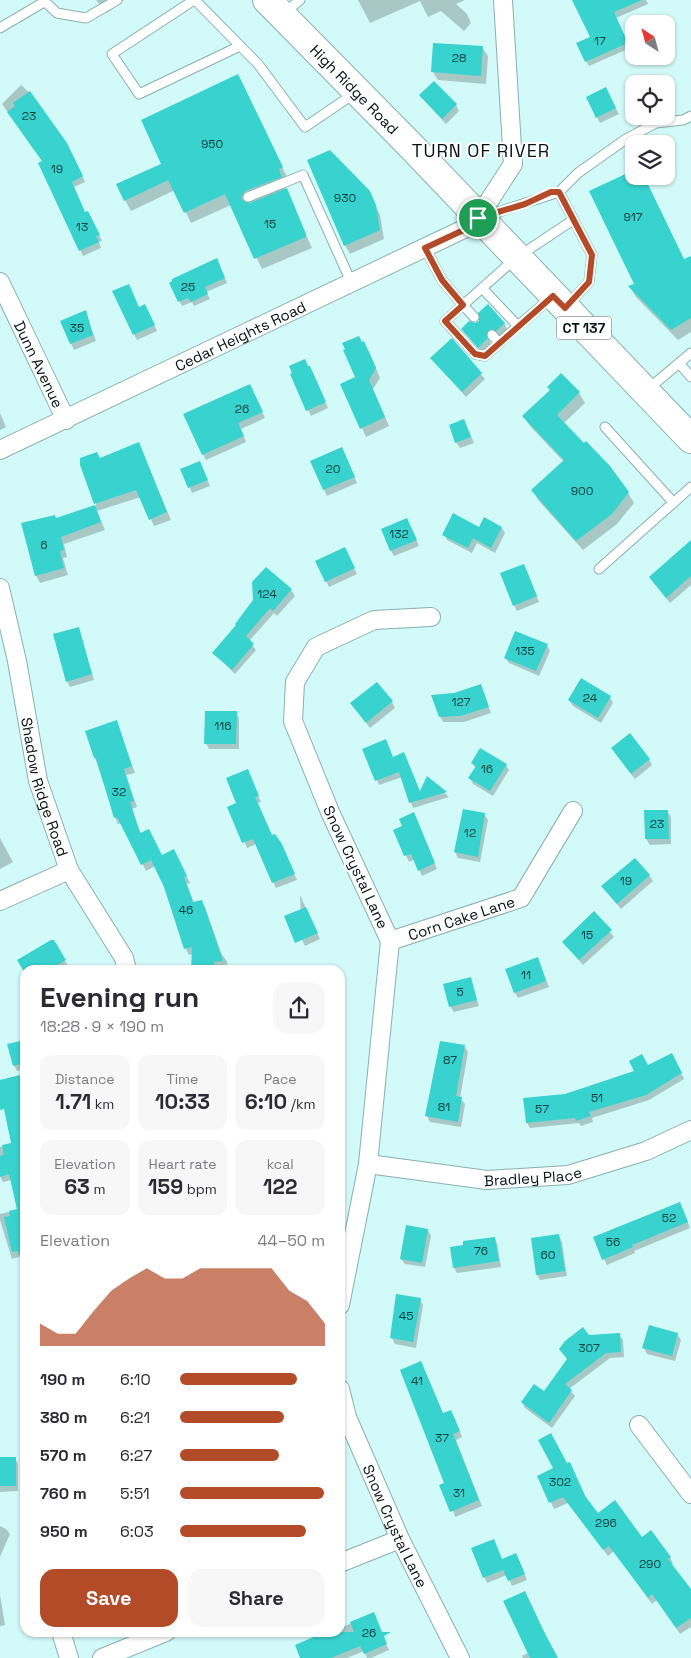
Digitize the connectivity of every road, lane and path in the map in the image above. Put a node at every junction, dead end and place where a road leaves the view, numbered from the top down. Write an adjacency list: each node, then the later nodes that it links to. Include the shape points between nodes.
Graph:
1 (117, 0): 4 (lane, via 86,18 57,13)
2 (195, 0): 7 (lane); 7 (lane, via 112,54 139,94)
3 (503, 0): 12 (street, via 513,164)
4 (44, 1): 6 (lane)
5 (283, 5): 8 (main road, High Ridge Road / CT 137)
6 (0, 28)
7 (240, 46): 8 (lane, via 258,64 305,127)
8 (357, 91): 12 (main road, High Ridge Road / CT 137)
9 (691, 116): 10 (lane, via 683,120 656,122 626,139 578,173)
10 (559, 192): 12 (lane); 13 (lane)
11 (248, 197): 17 (lane, via 303,175)
12 (478, 218): 14 (street, Cedar Heights Road, via 468,228); 15 (main road, High Ridge Road / CT 137)
13 (573, 220): 15 (lane); 19 (lane, via 592,255 589,282)
14 (425, 248): 17 (street, Cedar Heights Road); 20 (lane, via 442,280)
15 (516, 258): 18 (lane); 19 (main road, High Ridge Road / CT 137)
16 (0, 282): 29 (street, Dunn Avenue)
17 (352, 284): 29 (street, Cedar Heights Road)
18 (482, 288): 20 (lane); 22 (lane)
19 (559, 302): 22 (lane); 28 (main road, High Ridge Road / CT 137)
20 (463, 305): 21 (lane); 24 (lane, via 445,321 475,354 485,356)
21 (474, 317)
22 (518, 326): 24 (lane)
23 (492, 335): 24 (lane)
24 (499, 343)
25 (691, 353): 26 (lane)
26 (679, 363): 27 (lane); 28 (lane)
27 (691, 377)
28 (645, 392): 31 (main road, High Ridge Road / CT 137)
29 (66, 420): 32 (street, Cedar Heights Road)
30 (605, 427): 34 (lane)
31 (685, 429)
32 (0, 450)
33 (691, 487): 34 (lane)
34 (672, 502): 35 (lane)
35 (599, 569)
36 (0, 588): 39 (street, Shadow Ridge Road, via 17,661 38,781)
37 (431, 617): 41 (street, Snow Crystal Lane, via 374,620 316,647 295,682 293,721 330,812)
38 (573, 811): 41 (street, Corn Cake Lane, via 521,898)
39 (69, 870): 40 (street); 42 (street, Shadow Ridge Road)
40 (0, 901)
41 (390, 941): 44 (street, Snow Crystal Lane)
42 (126, 965)
43 (691, 1130): 44 (street, Bradley Place, via 646,1151 568,1175 486,1180)
44 (368, 1164): 45 (street, Snow Crystal Lane)
45 (345, 1280)
46 (345, 1409): 49 (street, Snow Crystal Lane)
47 (638, 1425): 48 (street)
48 (691, 1494)
49 (400, 1539): 50 (street); 55 (street, Snow Crystal Lane)
50 (345, 1561)
51 (63, 1637): 53 (street)
52 (154, 1637): 54 (street)
53 (69, 1658)
54 (102, 1658)
55 (460, 1658)

